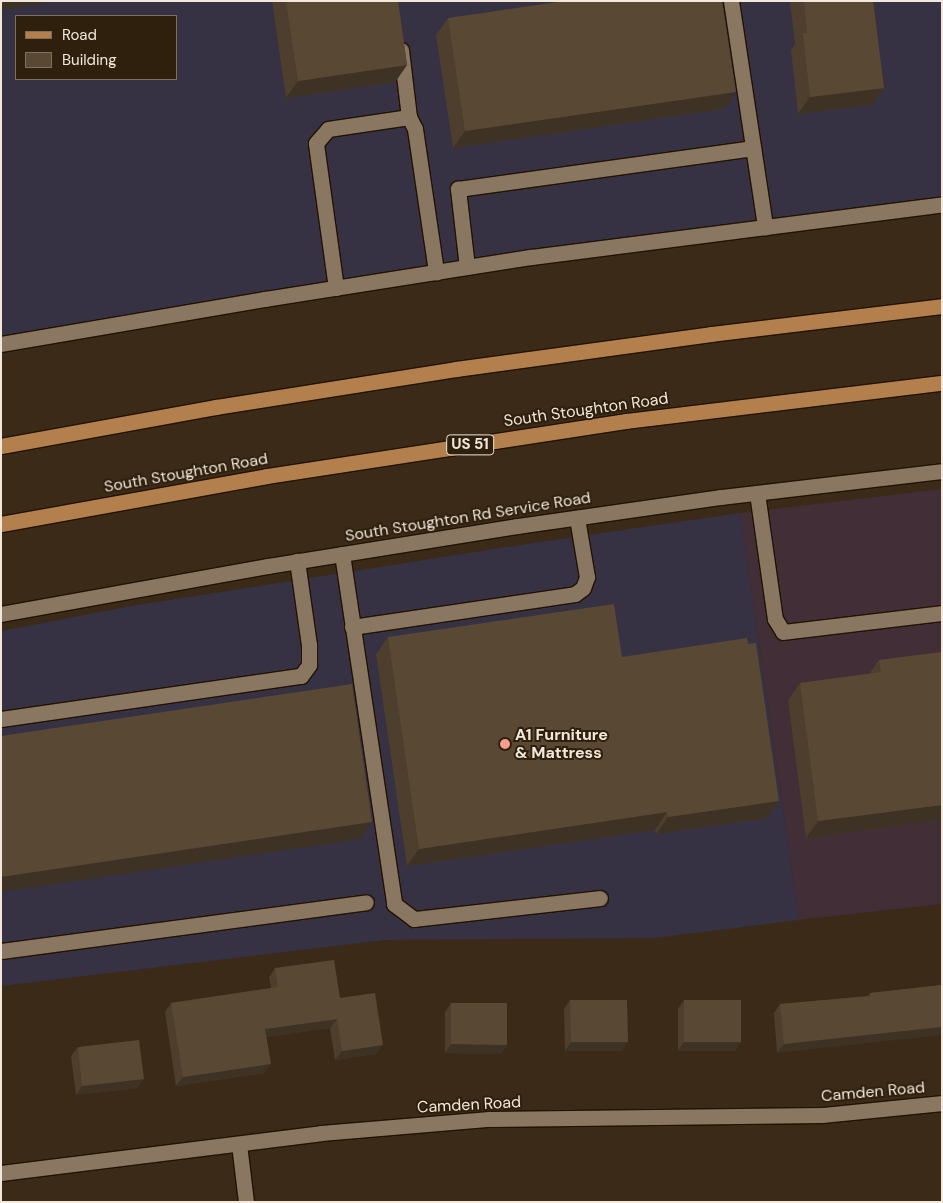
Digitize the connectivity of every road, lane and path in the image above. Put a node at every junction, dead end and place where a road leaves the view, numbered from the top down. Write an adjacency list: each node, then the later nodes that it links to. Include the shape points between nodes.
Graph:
1 (731, 1): 4 (street)
2 (399, 40): 3 (street)
3 (409, 117): 8 (street, via 415,129); 9 (street, via 328,129 316,143)
4 (753, 148): 6 (street); 7 (street, via 458,189)
5 (942, 204): 6 (street)
6 (764, 227): 7 (street)
7 (467, 267): 8 (street)
8 (436, 272): 9 (street)
9 (336, 288): 11 (street)
10 (942, 306): 13 (main road, via 456,369)
11 (1, 344)
12 (942, 383): 17 (main road, South Stoughton Road / US 51, via 626,421 267,476)
13 (1, 446)
14 (942, 471): 15 (street, South Stoughton Rd Service Road)
15 (757, 493): 16 (street, South Stoughton Rd Service Road); 20 (street, via 775,619 783,632)
16 (577, 518): 18 (street, South Stoughton Rd Service Road); 22 (street, via 587,577 583,588 575,594)
17 (1, 524)
18 (342, 554): 19 (street, South Stoughton Rd Service Road); 22 (street)
19 (296, 561): 21 (street, South Stoughton Rd Service Road); 23 (street, via 309,644 309,665 301,676)
20 (942, 613)
21 (1, 614)
22 (352, 627): 24 (street, via 394,904 414,919)
23 (1, 719)
24 (600, 898)
25 (366, 902): 26 (street)
26 (1, 951)
27 (942, 1103): 28 (street, Camden Road, via 822,1115 489,1119 321,1133)
28 (239, 1144): 29 (street, Camden Road); 30 (street)
29 (1, 1173)
30 (246, 1202)

